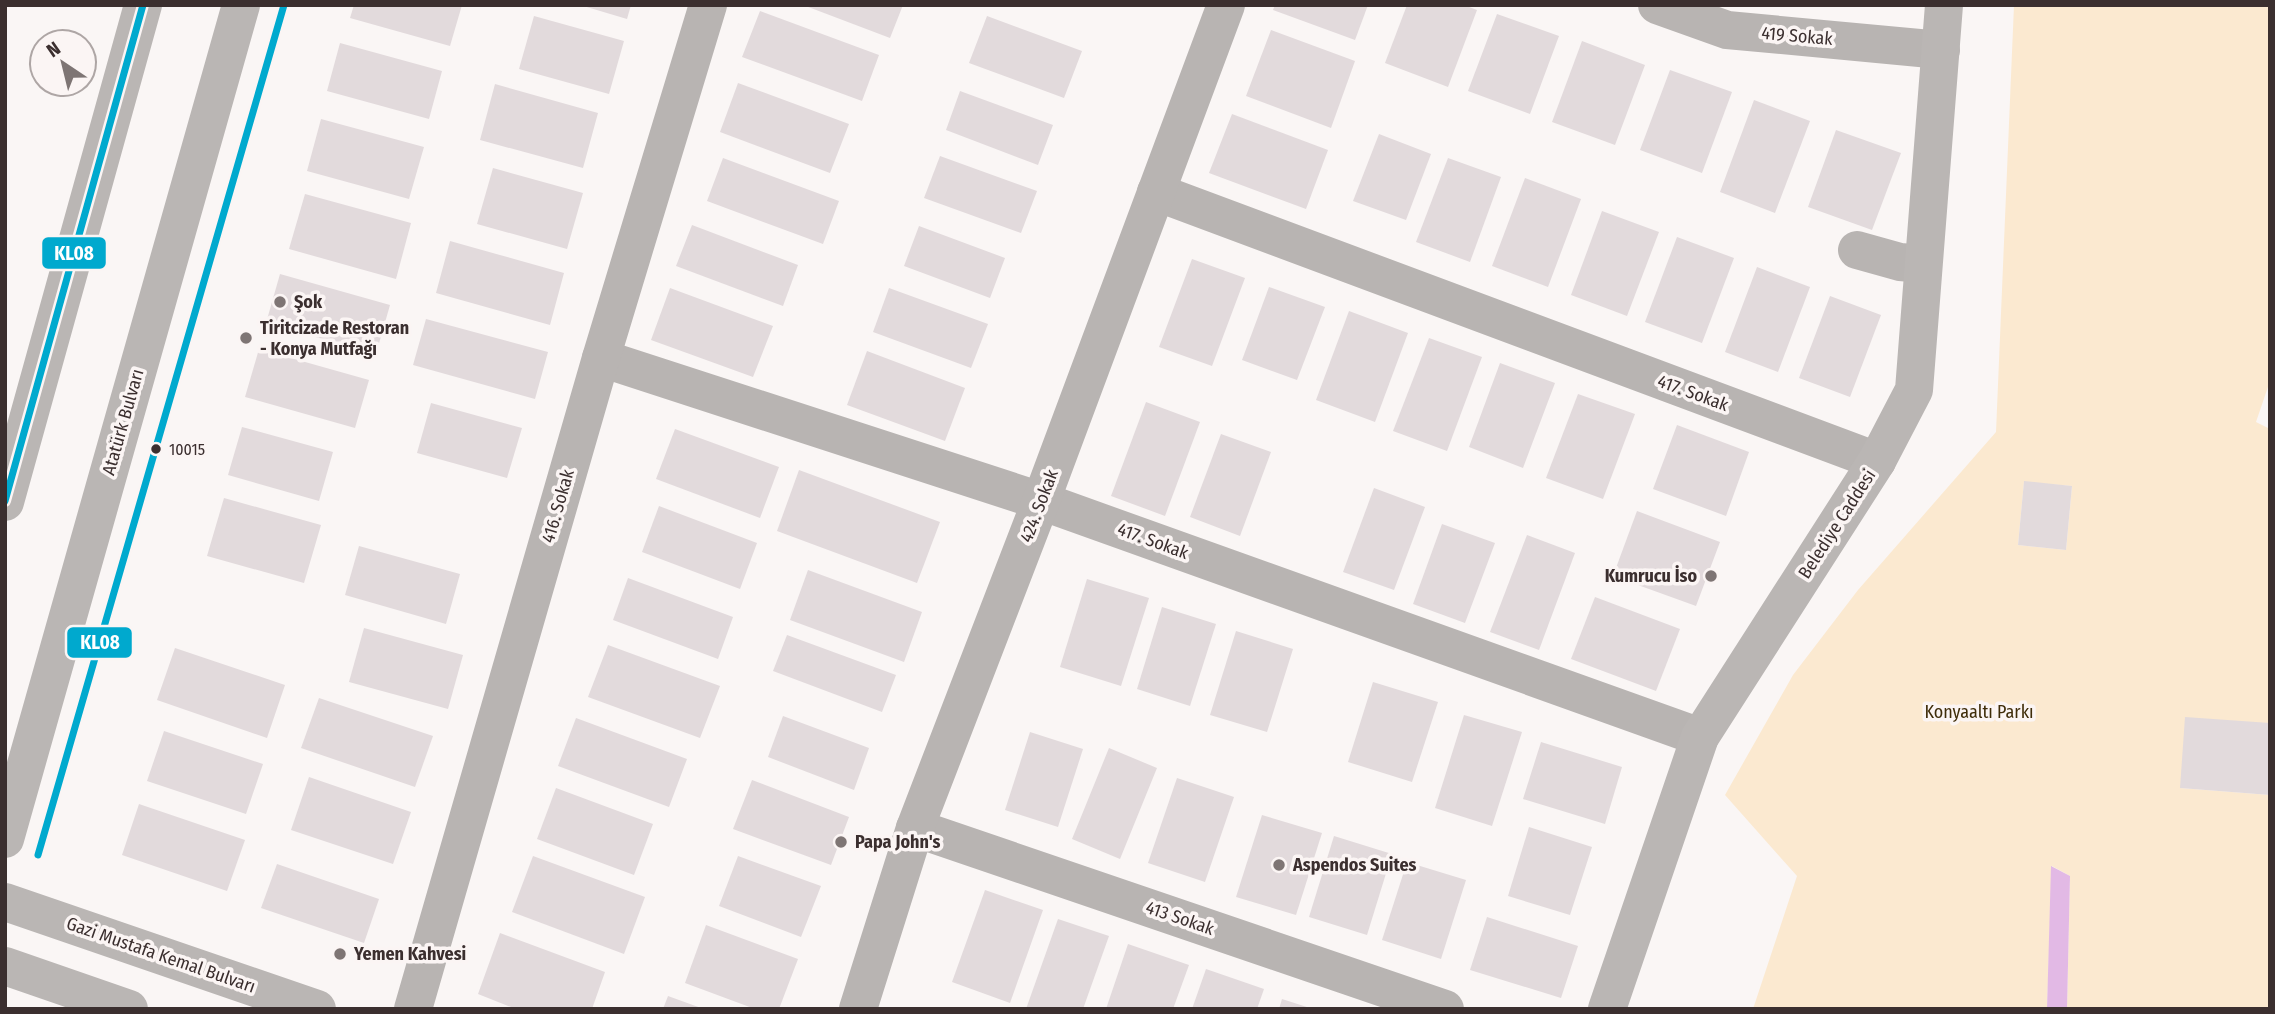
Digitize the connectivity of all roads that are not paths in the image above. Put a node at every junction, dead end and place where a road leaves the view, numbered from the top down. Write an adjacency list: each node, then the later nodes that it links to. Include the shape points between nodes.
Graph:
1 (144, 5): 13 (main road)
2 (241, 5): 17 (main road, Atatürk Bulvarı)
3 (708, 5): 11 (street, 416. Sokak)
4 (1226, 5): 8 (street, 424. Sokak)
5 (1657, 5): 7 (street, 419 Sokak, via 1727,30)
6 (1944, 5): 7 (main road, Belediye Caddesi)
7 (1941, 50): 10 (main road, Belediye Caddesi)
8 (1156, 192): 12 (street, 417. Sokak); 14 (street, 424. Sokak)
9 (1857, 250): 10 (street)
10 (1923, 264): 12 (main road, Belediye Caddesi, via 1914,390)
11 (601, 358): 14 (street, 417. Sokak); 22 (street, 416. Sokak)
12 (1877, 461): 15 (main road, Belediye Caddesi)
13 (5, 502)
14 (1041, 502): 15 (street, 417. Sokak); 16 (street, 424. Sokak)
15 (1700, 737): 25 (main road, Belediye Caddesi)
16 (915, 828): 23 (street, 424. Sokak); 24 (street, 413 Sokak)
17 (5, 839)
18 (5, 902): 21 (main road, Gazi Mustafa Kemal Bulvarı)
19 (5, 966): 20 (main road)
20 (129, 1009)
21 (317, 1009)
22 (413, 1009)
23 (858, 1009)
24 (1445, 1009)
25 (1607, 1009)

